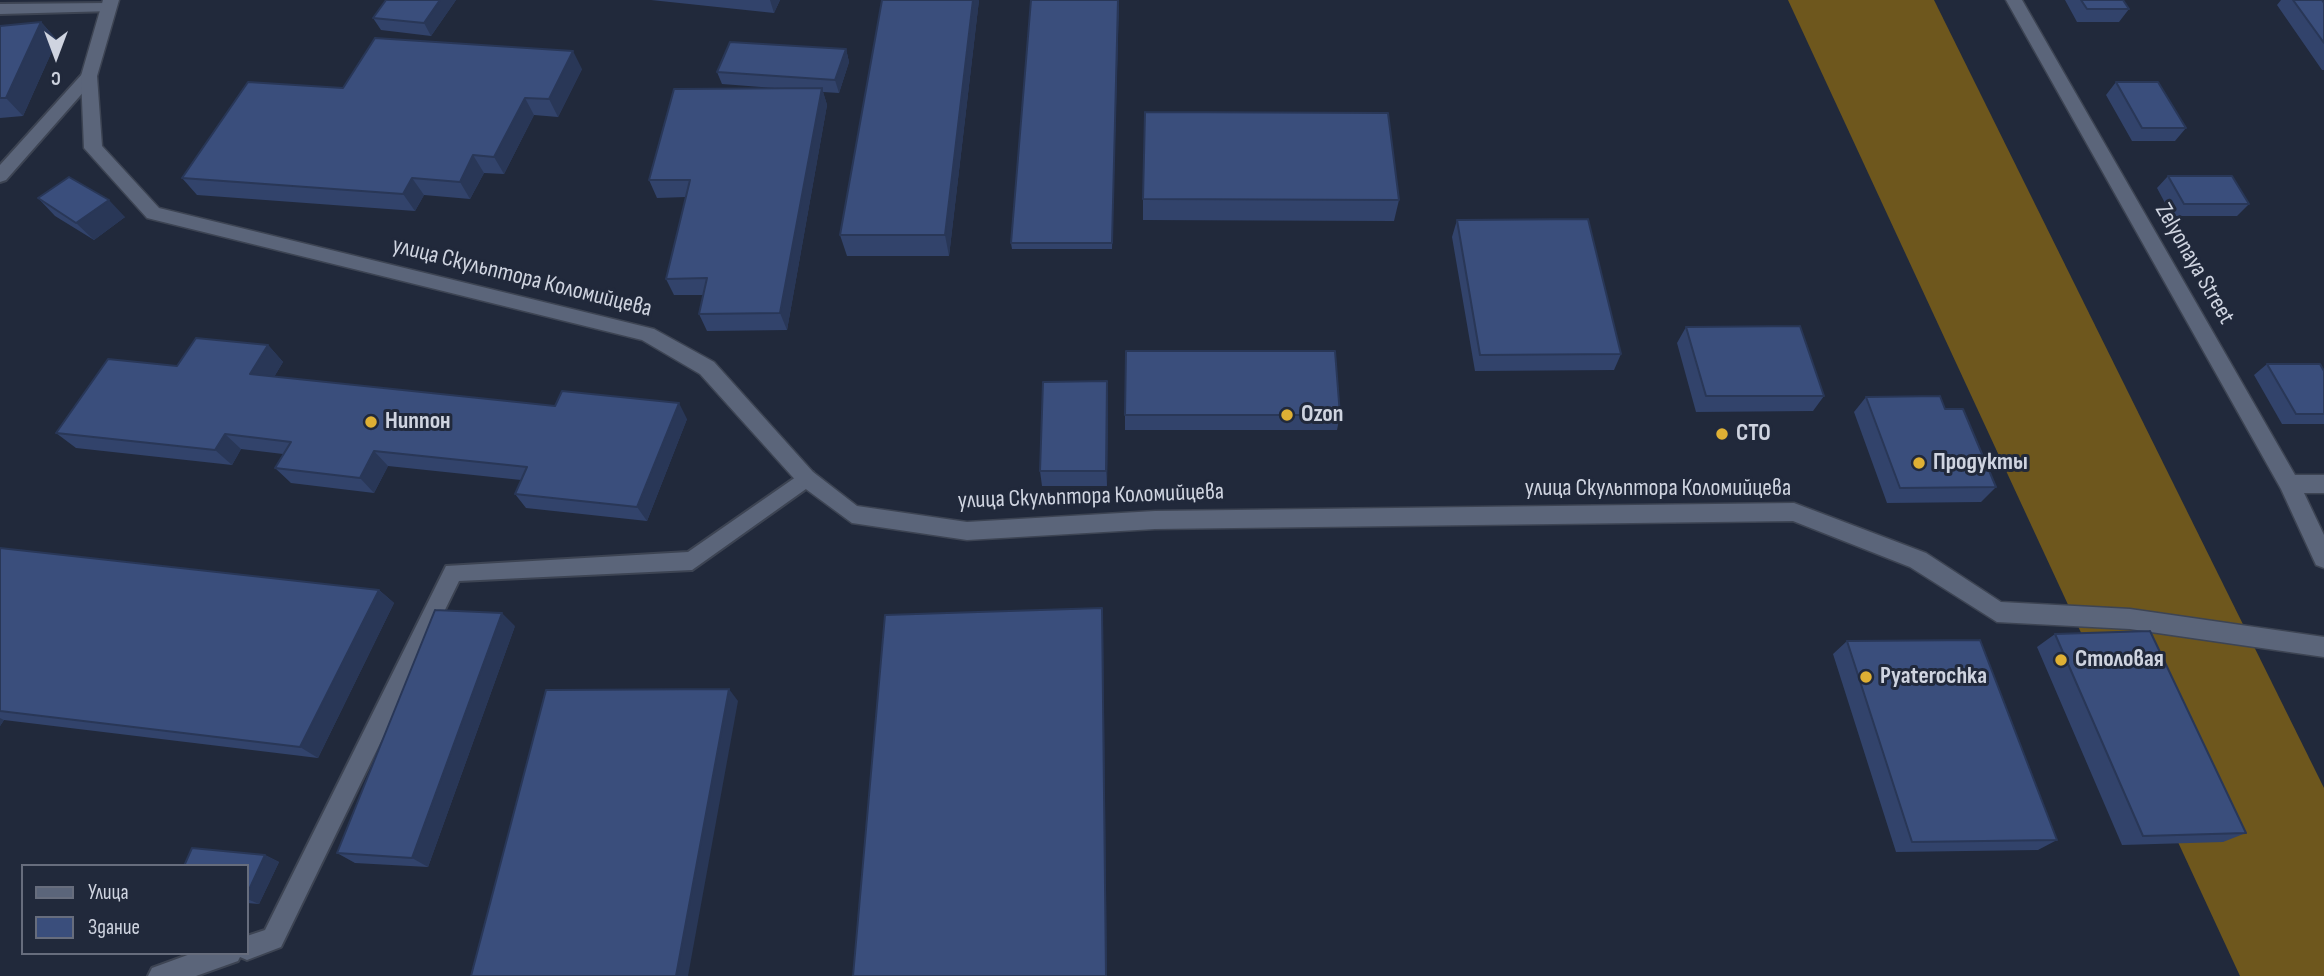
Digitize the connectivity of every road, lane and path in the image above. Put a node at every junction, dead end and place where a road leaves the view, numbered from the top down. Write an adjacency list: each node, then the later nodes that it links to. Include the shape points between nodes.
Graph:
1 (2014, 0): 7 (street, Zelyonaya Street)
2 (109, 4): 3 (lane); 4 (street, улица Скульптора Коломийцева)
3 (0, 9)
4 (89, 76): 5 (lane); 6 (street, улица Скульптора Коломийцева, via 93,148 153,213 648,334 707,368)
5 (0, 176)
6 (806, 478): 10 (street, улица Скульптора Коломийцева, via 852,513 967,531 1155,520 1794,512 1918,559 1997,612 2130,620); 11 (lane, via 692,561 453,572 273,939)
7 (2289, 485): 8 (street); 9 (street, Zelyonaya Street)
8 (2324, 485)
9 (2324, 558)
10 (2324, 647)
11 (248, 948)
12 (224, 955): 13 (lane)
13 (160, 976)

